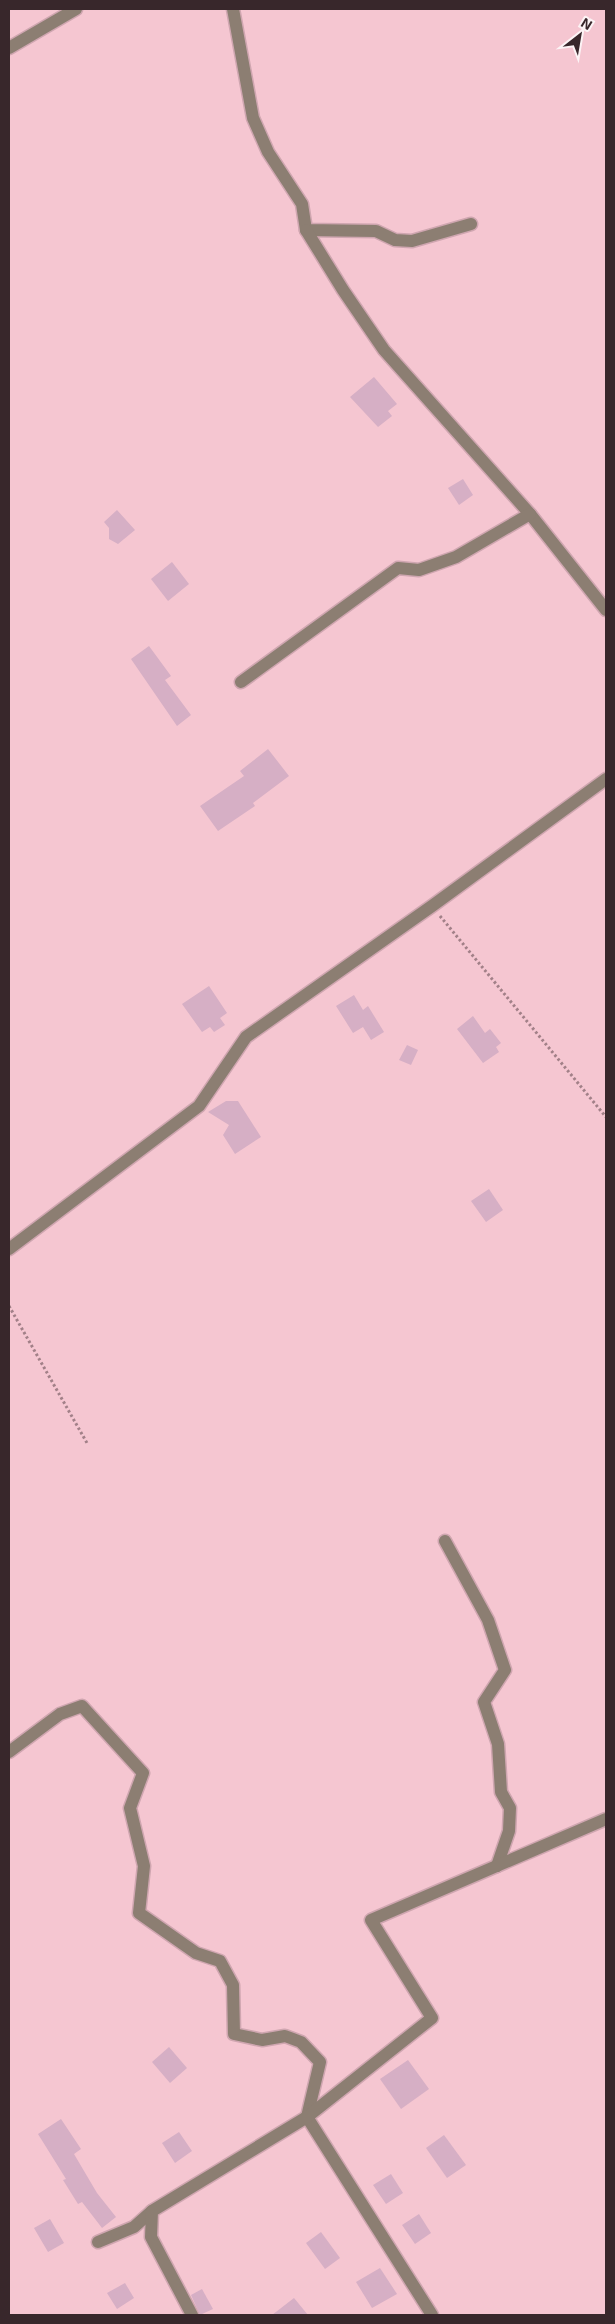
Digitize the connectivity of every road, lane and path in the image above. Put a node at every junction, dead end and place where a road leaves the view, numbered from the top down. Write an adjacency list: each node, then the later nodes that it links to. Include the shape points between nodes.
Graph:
1 (76, 9): 3 (street)
2 (233, 9): 5 (street, via 253,118 268,152 302,204)
3 (9, 48)
4 (470, 224): 5 (street, via 412,241 395,240 376,231)
5 (306, 230): 6 (street, via 384,350)
6 (530, 514): 7 (street); 8 (street, via 456,557 419,570 398,568)
7 (606, 610)
8 (241, 682)
9 (606, 779): 10 (street)
10 (432, 906): 11 (path); 12 (street, via 246,1036 198,1106)
11 (606, 1117)
12 (9, 1249)
13 (9, 1306): 14 (path)
14 (87, 1443)
15 (445, 1541): 18 (street, via 488,1620 505,1670 484,1702 498,1744 501,1792 510,1808 510,1831)
16 (9, 1752): 19 (street, via 60,1714 82,1706 143,1773 130,1808 144,1866 139,1913 196,1953 220,1961 233,1985 234,2034 262,2040 285,2036 301,2042 320,2062)
17 (606, 1819): 18 (street)
18 (497, 1866): 19 (street, via 371,1920 432,2018)
19 (307, 2117): 20 (street); 23 (street)
20 (152, 2212): 21 (street, via 134,2227); 22 (street, via 151,2236)
21 (98, 2242)
22 (192, 2315)
23 (432, 2315)

